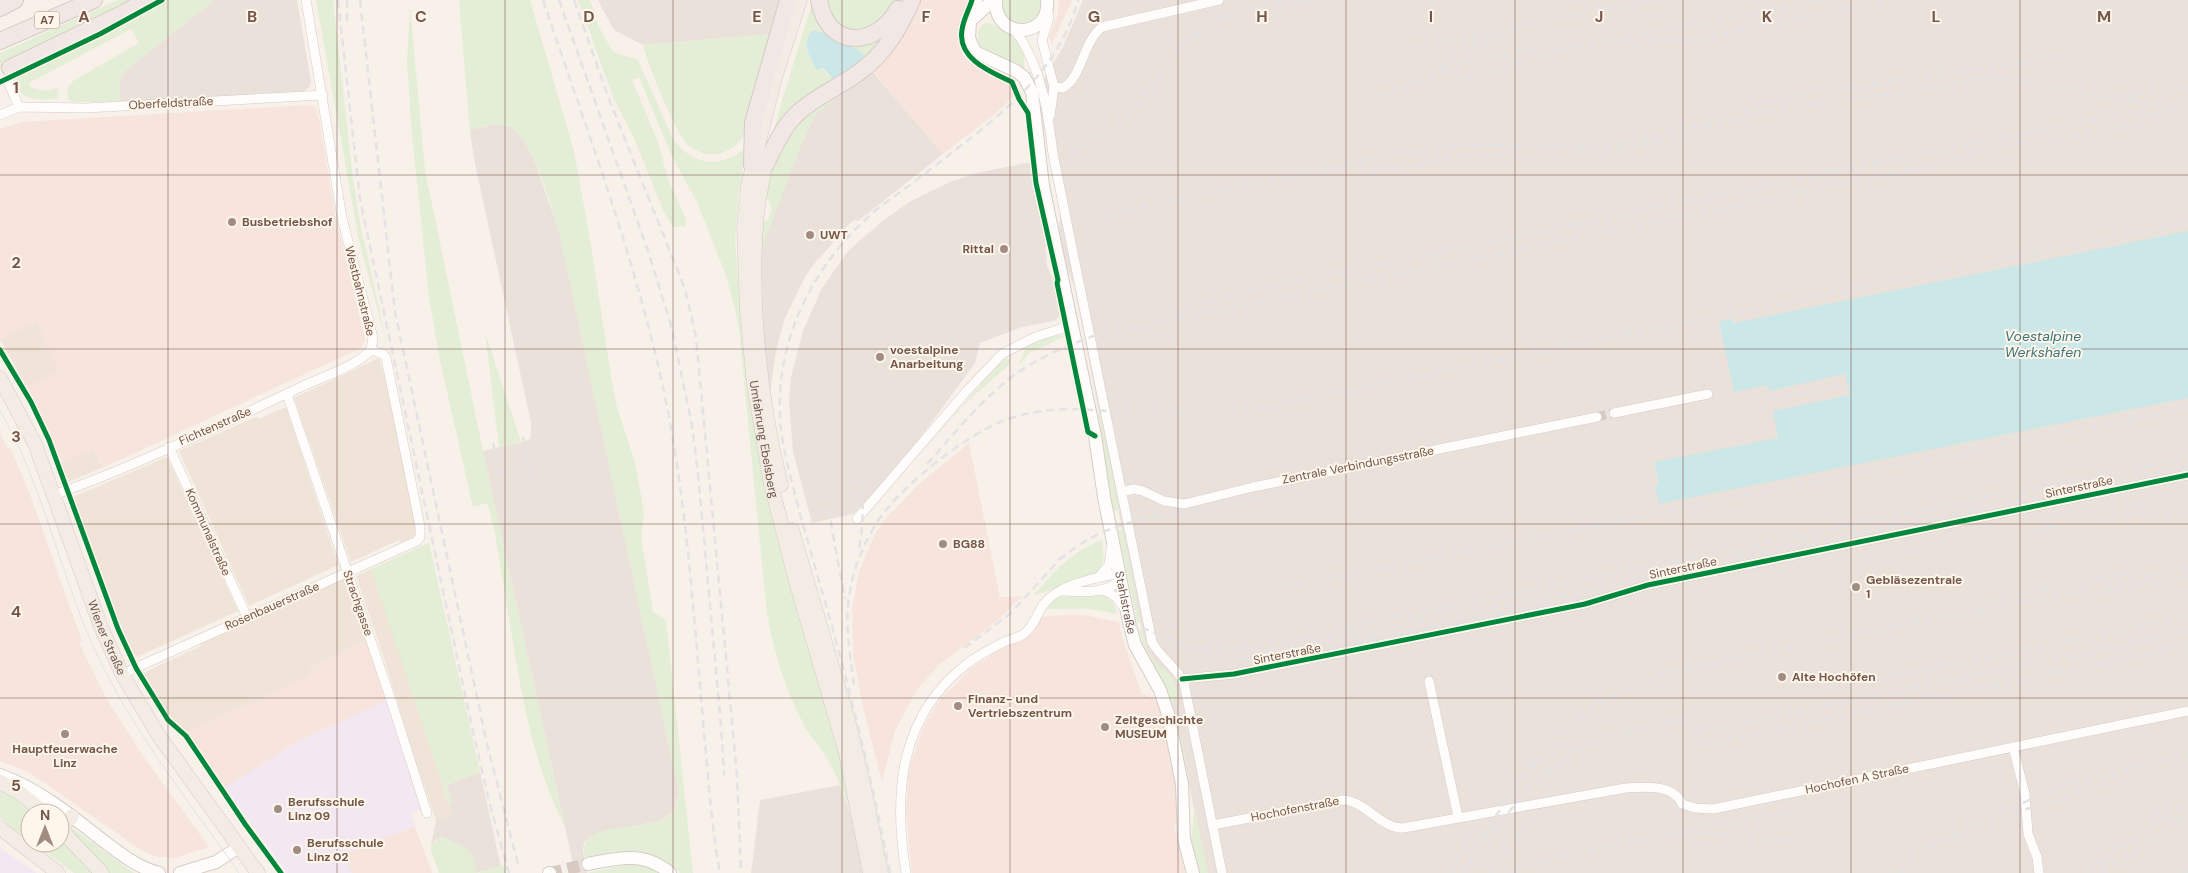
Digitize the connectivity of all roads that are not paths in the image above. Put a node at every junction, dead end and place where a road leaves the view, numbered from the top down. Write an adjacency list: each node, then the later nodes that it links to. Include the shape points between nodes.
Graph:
1 (15, 0): 16 (highway)
2 (64, 0): 19 (highway, A7)
3 (94, 0): 21 (highway, A7)
4 (146, 0): 22 (highway)
5 (306, 0): 24 (street, Westbahnstraße)
6 (788, 0): 28 (highway, via 753,124)
7 (800, 0): 28 (main road, Umfahrung Ebelsberg, via 774,81)
8 (810, 0): 28 (main road, Umfahrung Ebelsberg)
9 (819, 0): 10 (highway, via 829,25 852,38 879,32 892,19)
10 (901, 0)
11 (912, 0): 28 (highway, via 893,38 881,53 857,74 806,106 791,120)
12 (976, 0): 18 (street)
13 (995, 0): 17 (street); 18 (street)
14 (1219, 0): 23 (street, via 1102,27 1089,40 1069,83 1063,88)
15 (1048, 4): 20 (street, via 1038,25); 23 (street, via 1049,18 1042,46)
16 (0, 8)
17 (1000, 18): 18 (street, via 986,18); 20 (street)
18 (969, 27): 29 (street, Stahlstraße, via 970,43 975,52 1016,71 1024,77 1032,92 1042,181)
19 (0, 28)
20 (1015, 30): 27 (street, via 1029,52)
21 (0, 41)
22 (5, 71): 25 (street)
23 (1054, 87): 27 (street)
24 (322, 95): 25 (street, Oberfeldstraße, via 86,108); 30 (street, Westbahnstraße, via 342,218 373,338)
25 (19, 107): 26 (street, Oberfeldstraße)
26 (1, 112)
27 (1049, 118): 38 (street, via 1053,154)
28 (759, 165): 76 (main road, Umfahrung Ebelsberg, via 745,212 744,265 763,447 794,578 846,753); 77 (main road, Umfahrung Ebelsberg, via 755,264 768,420 790,525 855,750)
29 (1072, 325): 40 (street, via 1035,337 1002,354); 41 (street, Stahlstraße)
30 (371, 350): 32 (street, Fichtenstraße, via 360,359); 42 (street, Westbahnstraße, via 386,358)
31 (0, 378): 39 (main road, Wiener Straße, via 35,444)
32 (287, 394): 36 (street, Fichtenstraße); 43 (street, Strachgasse)
33 (1708, 394): 34 (street)
34 (1614, 414)
35 (1597, 417): 38 (street, Zentrale Verbindungsstraße, via 1253,486 1184,504 1164,501 1134,489)
36 (169, 447): 39 (street, Fichtenstraße); 49 (street, Kommunalstraße)
37 (2188, 475): 51 (street, Sinterstraße, via 1648,585 1585,604 1234,674)
38 (1121, 492): 51 (street, via 1152,642 1160,656)
39 (54, 495): 50 (main road, Wiener Straße, via 101,628)
40 (857, 519)
41 (1112, 535): 44 (street, Stahlstraße); 45 (street, via 1109,565)
42 (420, 537): 43 (street, Rosenbauerstraße)
43 (348, 572): 49 (street, Rosenbauerstraße); 59 (street, Strachgasse)
44 (1120, 576): 45 (street); 46 (street, via 1115,585); 48 (street, Stahlstraße)
45 (1098, 578): 47 (street)
46 (1098, 590): 47 (street); 48 (street, via 1117,597)
47 (1060, 591): 78 (street, via 1043,605 1026,632 968,664 946,684 924,713 905,759 900,792)
48 (1127, 612): 79 (street, Stahlstraße, via 1135,645 1160,690 1168,714 1182,784 1184,839)
49 (247, 617): 50 (street, Rosenbauerstraße)
50 (122, 674): 67 (main road, Wiener Straße, via 159,736)
51 (1182, 678): 63 (street)
52 (1429, 681): 61 (street)
53 (2188, 711): 54 (street, Hochofen A Straße)
54 (2013, 747): 58 (street, Hochofen A Straße, via 1713,809 1688,806 1682,804 1674,793 1645,787); 81 (street, via 2024,794 2026,826)
55 (0, 775): 60 (street, via 36,792)
56 (0, 782): 57 (main road)
57 (32, 803)
58 (1531, 804): 61 (street, Hochofenstraße)
59 (427, 813)
60 (72, 816): 62 (main road); 72 (street, via 127,858)
61 (1458, 817): 63 (street, Hochofenstraße, via 1396,828 1353,802 1343,800)
62 (70, 818)
63 (1213, 825): 80 (street)
64 (0, 828): 68 (main road)
65 (0, 835): 68 (main road)
66 (70, 839): 71 (main road)
67 (239, 847): 73 (street, via 216,862); 74 (main road, Wiener Straße)
68 (31, 854): 70 (main road)
69 (588, 864): 75 (street, via 638,857 656,863)
70 (58, 873)
71 (102, 873)
72 (159, 873)
73 (180, 873)
74 (258, 873)
75 (670, 873)
76 (870, 873)
77 (881, 873)
78 (906, 873)
79 (1193, 873)
80 (1222, 873)
81 (2039, 873)

